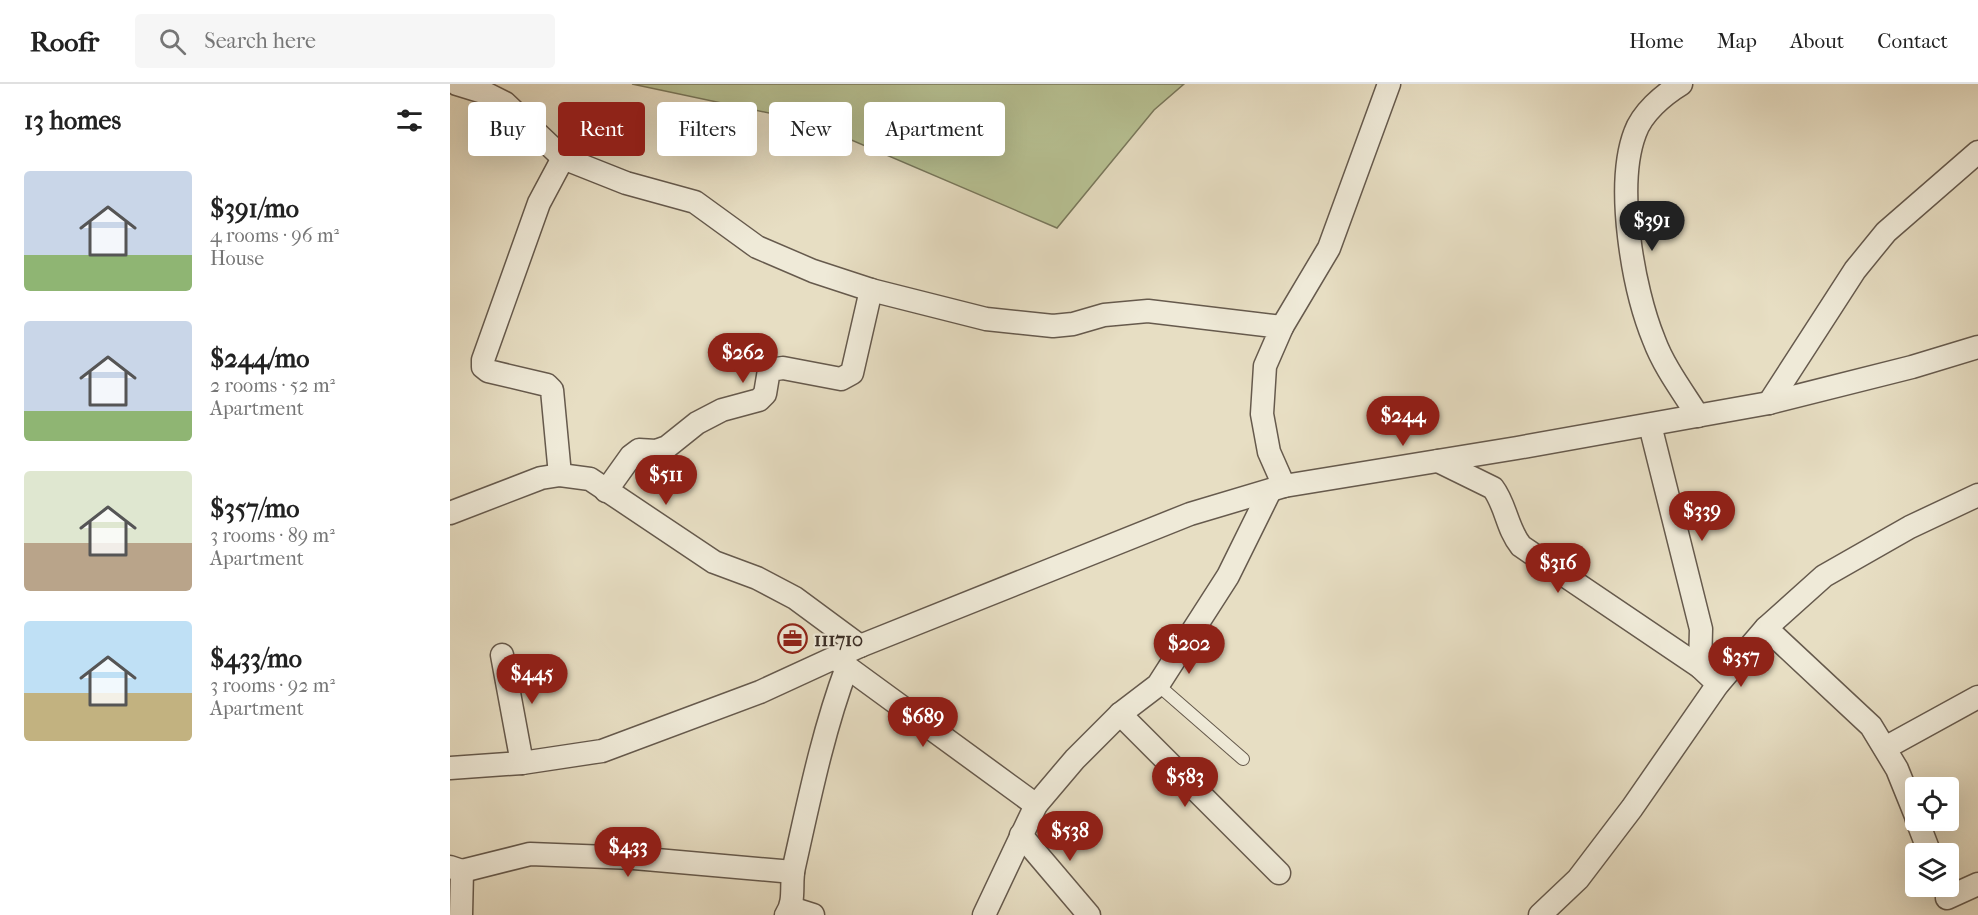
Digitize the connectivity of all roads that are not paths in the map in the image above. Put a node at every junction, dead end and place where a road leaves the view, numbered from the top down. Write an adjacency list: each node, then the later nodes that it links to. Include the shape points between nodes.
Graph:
1 (457, 84): 5 (street, via 505,103)
2 (1389, 84): 7 (street, via 1329,248)
3 (1681, 84): 10 (street, via 1662,96 1635,131 1625,167 1634,274 1641,306 1655,344)
4 (1978, 152): 9 (street, via 1886,232 1855,270)
5 (563, 158): 6 (street, via 626,183 695,202 757,247 813,272); 13 (street, via 539,203 483,360 488,371 547,385 552,390)
6 (871, 290): 7 (street, via 986,319 1053,326 1148,311); 15 (street, via 852,373 847,378 783,368 769,370 765,394 759,400 722,410 697,423 667,447 639,450)
7 (1282, 327): 14 (street, via 1265,366 1262,414)
8 (1978, 347): 9 (street, via 1912,368)
9 (1769, 403): 10 (street)
10 (1698, 416): 11 (street)
11 (1650, 425): 12 (street); 22 (street, via 1701,629)
12 (1438, 461): 14 (street); 22 (street, via 1493,488 1521,546)
13 (560, 475): 15 (street, via 590,479); 17 (street, via 541,478)
14 (1277, 490): 19 (street, via 1190,514); 24 (street)
15 (606, 491): 19 (street, via 714,562 795,598)
16 (1978, 495): 18 (street, via 1910,527 1824,576)
17 (450, 513)
18 (1766, 628): 23 (street); 27 (street, via 1871,726)
19 (860, 646): 21 (street)
20 (502, 655): 29 (street)
21 (841, 663): 29 (street, via 602,751); 32 (street); 35 (street)
22 (1700, 667): 23 (street)
23 (1718, 684): 44 (street, via 1578,879)
24 (1158, 685): 26 (street); 28 (lane)
25 (1978, 697): 27 (street)
26 (1120, 714): 32 (street); 36 (street)
27 (1885, 748): 31 (street)
28 (1243, 759)
29 (522, 763): 30 (street)
30 (450, 768)
31 (1905, 790)
32 (1036, 805): 33 (street)
33 (1021, 835): 42 (street); 43 (street)
34 (456, 869): 35 (street, via 530,854 634,858); 40 (street)
35 (792, 872): 39 (street)
36 (1279, 873)
37 (1978, 884): 38 (street)
38 (1948, 900)
39 (788, 911): 41 (street)
40 (461, 915)
41 (813, 915)
42 (984, 915)
43 (1089, 915)
44 (1540, 915)

